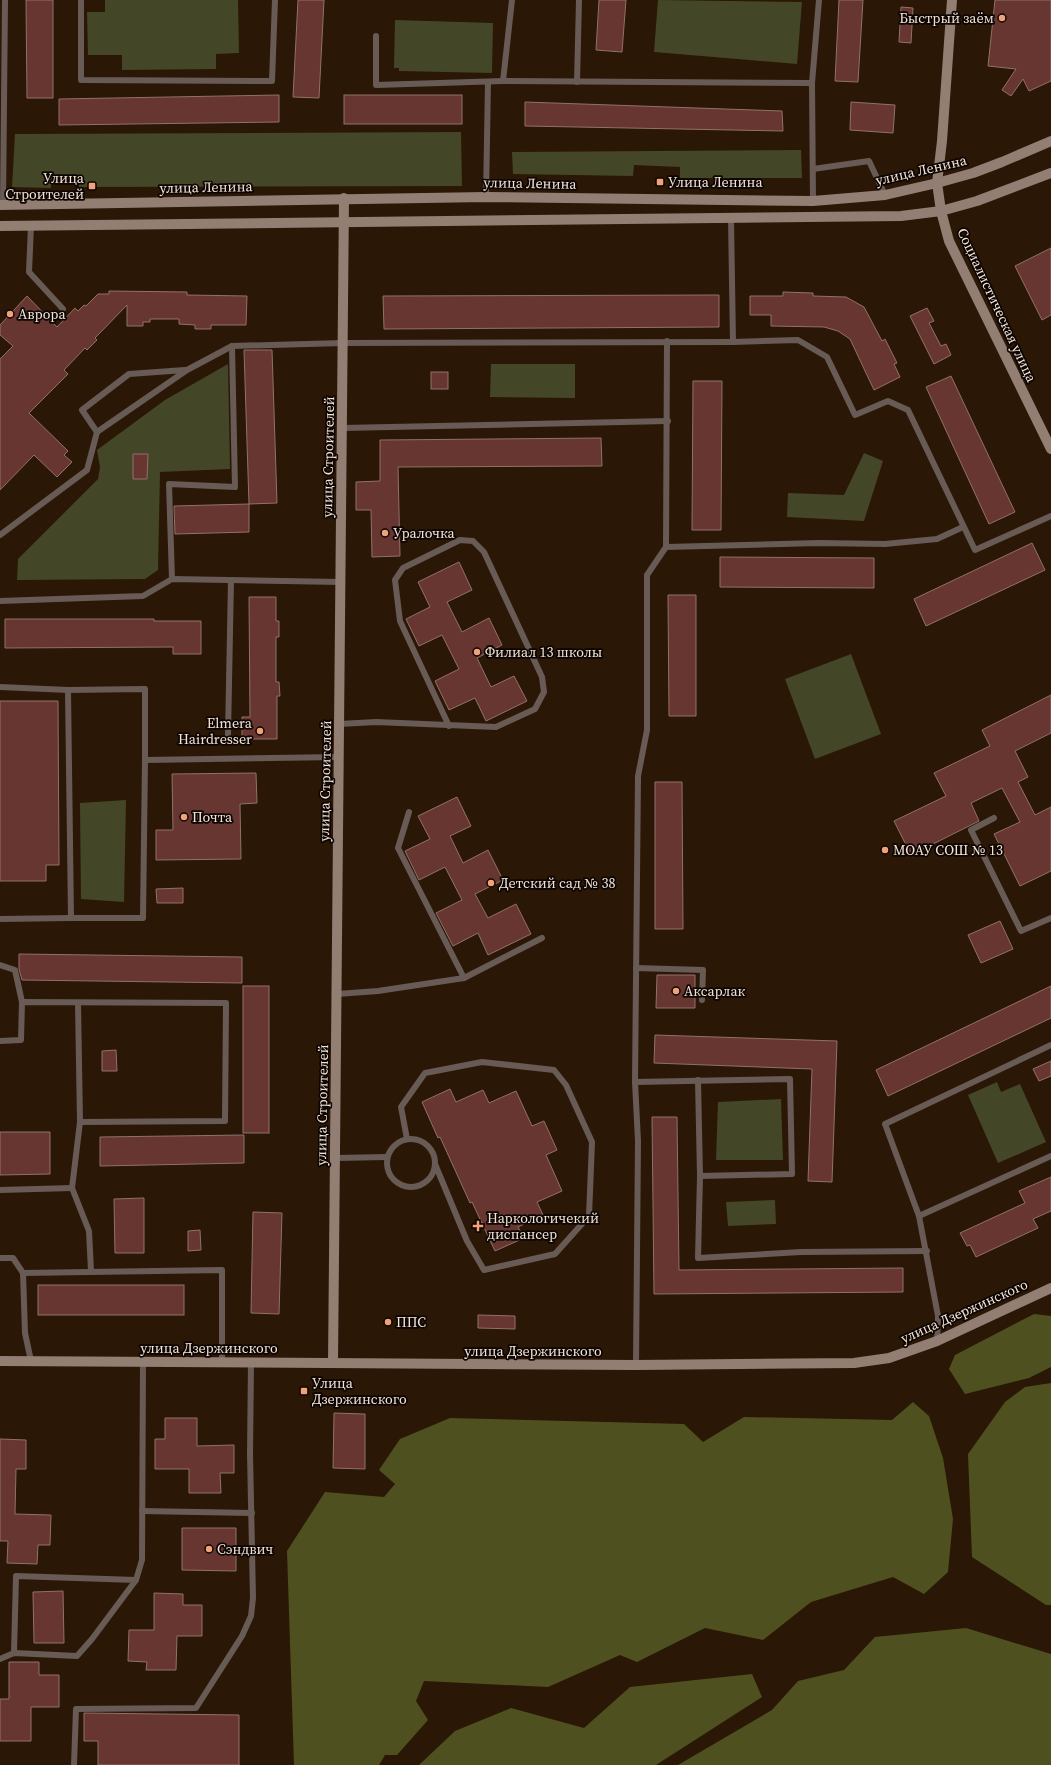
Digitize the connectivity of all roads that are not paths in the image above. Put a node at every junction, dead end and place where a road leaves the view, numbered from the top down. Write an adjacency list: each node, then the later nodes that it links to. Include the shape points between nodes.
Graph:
1 (5, 0): 21 (lane)
2 (81, 0): 3 (lane, via 81,80 272,81)
3 (275, 0)
4 (512, 0): 9 (lane)
5 (579, 0): 11 (lane)
6 (819, 0): 12 (lane)
7 (952, 0): 16 (main road, Социалистическая улица)
8 (376, 36): 10 (lane, via 376,85)
9 (503, 81): 10 (lane); 11 (lane)
10 (488, 82): 18 (lane)
11 (577, 82): 12 (lane)
12 (812, 83): 14 (lane)
13 (1051, 141): 16 (main road, улица Ленина, via 1002,162)
14 (813, 168): 17 (lane, via 870,161); 20 (lane)
15 (1051, 173): 22 (main road)
16 (937, 183): 17 (main road, улица Ленина); 22 (main road, Социалистическая улица)
17 (885, 195): 20 (main road, улица Ленина)
18 (486, 196): 19 (main road, улица Ленина); 20 (main road, улица Ленина)
19 (344, 198): 21 (main road, улица Ленина); 24 (main road, улица Строителей)
20 (813, 201)
21 (1, 205)
22 (941, 211): 23 (main road, via 901,216); 36 (main road, Социалистическая улица, via 949,241)
23 (731, 219): 24 (main road); 29 (lane)
24 (344, 222): 26 (main road); 30 (main road, улица Строителей)
25 (0, 226): 26 (main road)
26 (30, 226): 27 (lane, via 29,272)
27 (63, 309)
28 (667, 341): 29 (lane); 30 (lane); 33 (lane)
29 (734, 342): 38 (lane, via 798,340 827,357 855,415 888,401 908,410)
30 (343, 343): 31 (lane); 34 (main road, улица Строителей)
31 (232, 346): 32 (lane); 41 (lane, via 235,487 169,484)
32 (187, 370): 35 (lane); 35 (lane, via 129,374 82,410)
33 (668, 421): 34 (lane); 40 (lane)
34 (342, 428): 43 (main road, улица Строителей)
35 (97, 432): 39 (lane, via 88,470)
36 (1051, 449)
37 (1051, 516): 38 (lane, via 975,550)
38 (963, 527): 40 (lane, via 937,539 885,544)
39 (0, 535)
40 (666, 547): 59 (lane, via 647,575 646,730 638,776)
41 (172, 579): 42 (lane); 44 (lane, via 143,596)
42 (231, 580): 43 (lane); 49 (lane)
43 (341, 582): 47 (main road, улица Строителей)
44 (0, 601)
45 (0, 687): 46 (lane)
46 (68, 690): 51 (lane, via 145,689); 54 (lane)
47 (339, 724): 48 (lane, via 376,722); 50 (main road, улица Строителей)
48 (449, 726): 48 (lane, via 400,621 395,580 403,568 460,540 473,541 488,559 542,677 544,692 535,709 496,727)
49 (228, 735)
50 (339, 757): 51 (lane); 61 (main road, улица Строителей)
51 (145, 760): 54 (lane, via 143,918)
52 (409, 812): 60 (lane, via 398,848)
53 (994, 818): 55 (lane, via 971,830 1021,931)
54 (71, 918): 56 (lane)
55 (1051, 918)
56 (0, 919)
57 (542, 938): 60 (lane)
58 (0, 965): 63 (lane, via 15,970)
59 (636, 968): 62 (lane, via 703,970); 68 (lane)
60 (464, 978): 61 (lane, via 378,991)
61 (337, 994): 73 (main road, улица Строителей)
62 (702, 1000)
63 (22, 1002): 64 (lane); 65 (lane, via 21,1040)
64 (78, 1003): 69 (lane); 69 (lane, via 226,1003 225,1121)
65 (0, 1041)
66 (1051, 1045): 78 (lane, via 884,1124)
67 (698, 1080): 68 (lane); 75 (lane); 75 (lane, via 790,1079 792,1174)
68 (635, 1082): 91 (lane, via 638,1141)
69 (80, 1122): 76 (lane)
70 (407, 1138): 72 (lane, via 394,1145); 74 (lane, via 421,1141 432,1150); 74 (lane, via 401,1107 425,1073 482,1062 554,1070 566,1085 592,1142 589,1216 555,1254 484,1270 467,1241)
71 (1051, 1156): 78 (lane)
72 (387, 1157): 73 (lane); 74 (lane, via 388,1172 399,1184 415,1187 429,1179)
73 (335, 1158): 90 (main road, улица Строителей)
74 (435, 1164)
75 (700, 1176): 79 (lane, via 698,1258 801,1252)
76 (72, 1188): 77 (lane); 81 (lane, via 89,1231)
77 (0, 1190)
78 (919, 1216): 79 (lane)
79 (927, 1251): 84 (lane, via 938,1316)
80 (0, 1258): 82 (lane, via 13,1258)
81 (91, 1271): 82 (lane); 88 (lane, via 222,1270)
82 (23, 1273): 86 (lane, via 25,1333)
83 (1051, 1288): 84 (main road, улица Дзержинского)
84 (937, 1341): 91 (main road, улица Дзержинского, via 889,1358 854,1363)
85 (0, 1360): 86 (main road, улица Дзержинского)
86 (31, 1361): 87 (main road, улица Дзержинского)
87 (143, 1362): 88 (main road, улица Дзержинского); 92 (lane)
88 (222, 1362): 89 (main road, улица Дзержинского)
89 (251, 1362): 90 (main road, улица Дзержинского); 93 (lane)
90 (333, 1363): 91 (main road, улица Дзержинского)
91 (636, 1365)
92 (142, 1511): 93 (lane); 94 (lane, via 142,1560)
93 (252, 1513): 97 (lane, via 252,1616 196,1708 76,1708)
94 (136, 1580): 95 (lane, via 77,1656); 95 (lane, via 16,1576)
95 (14, 1653): 96 (lane)
96 (0, 1659)
97 (74, 1765)

